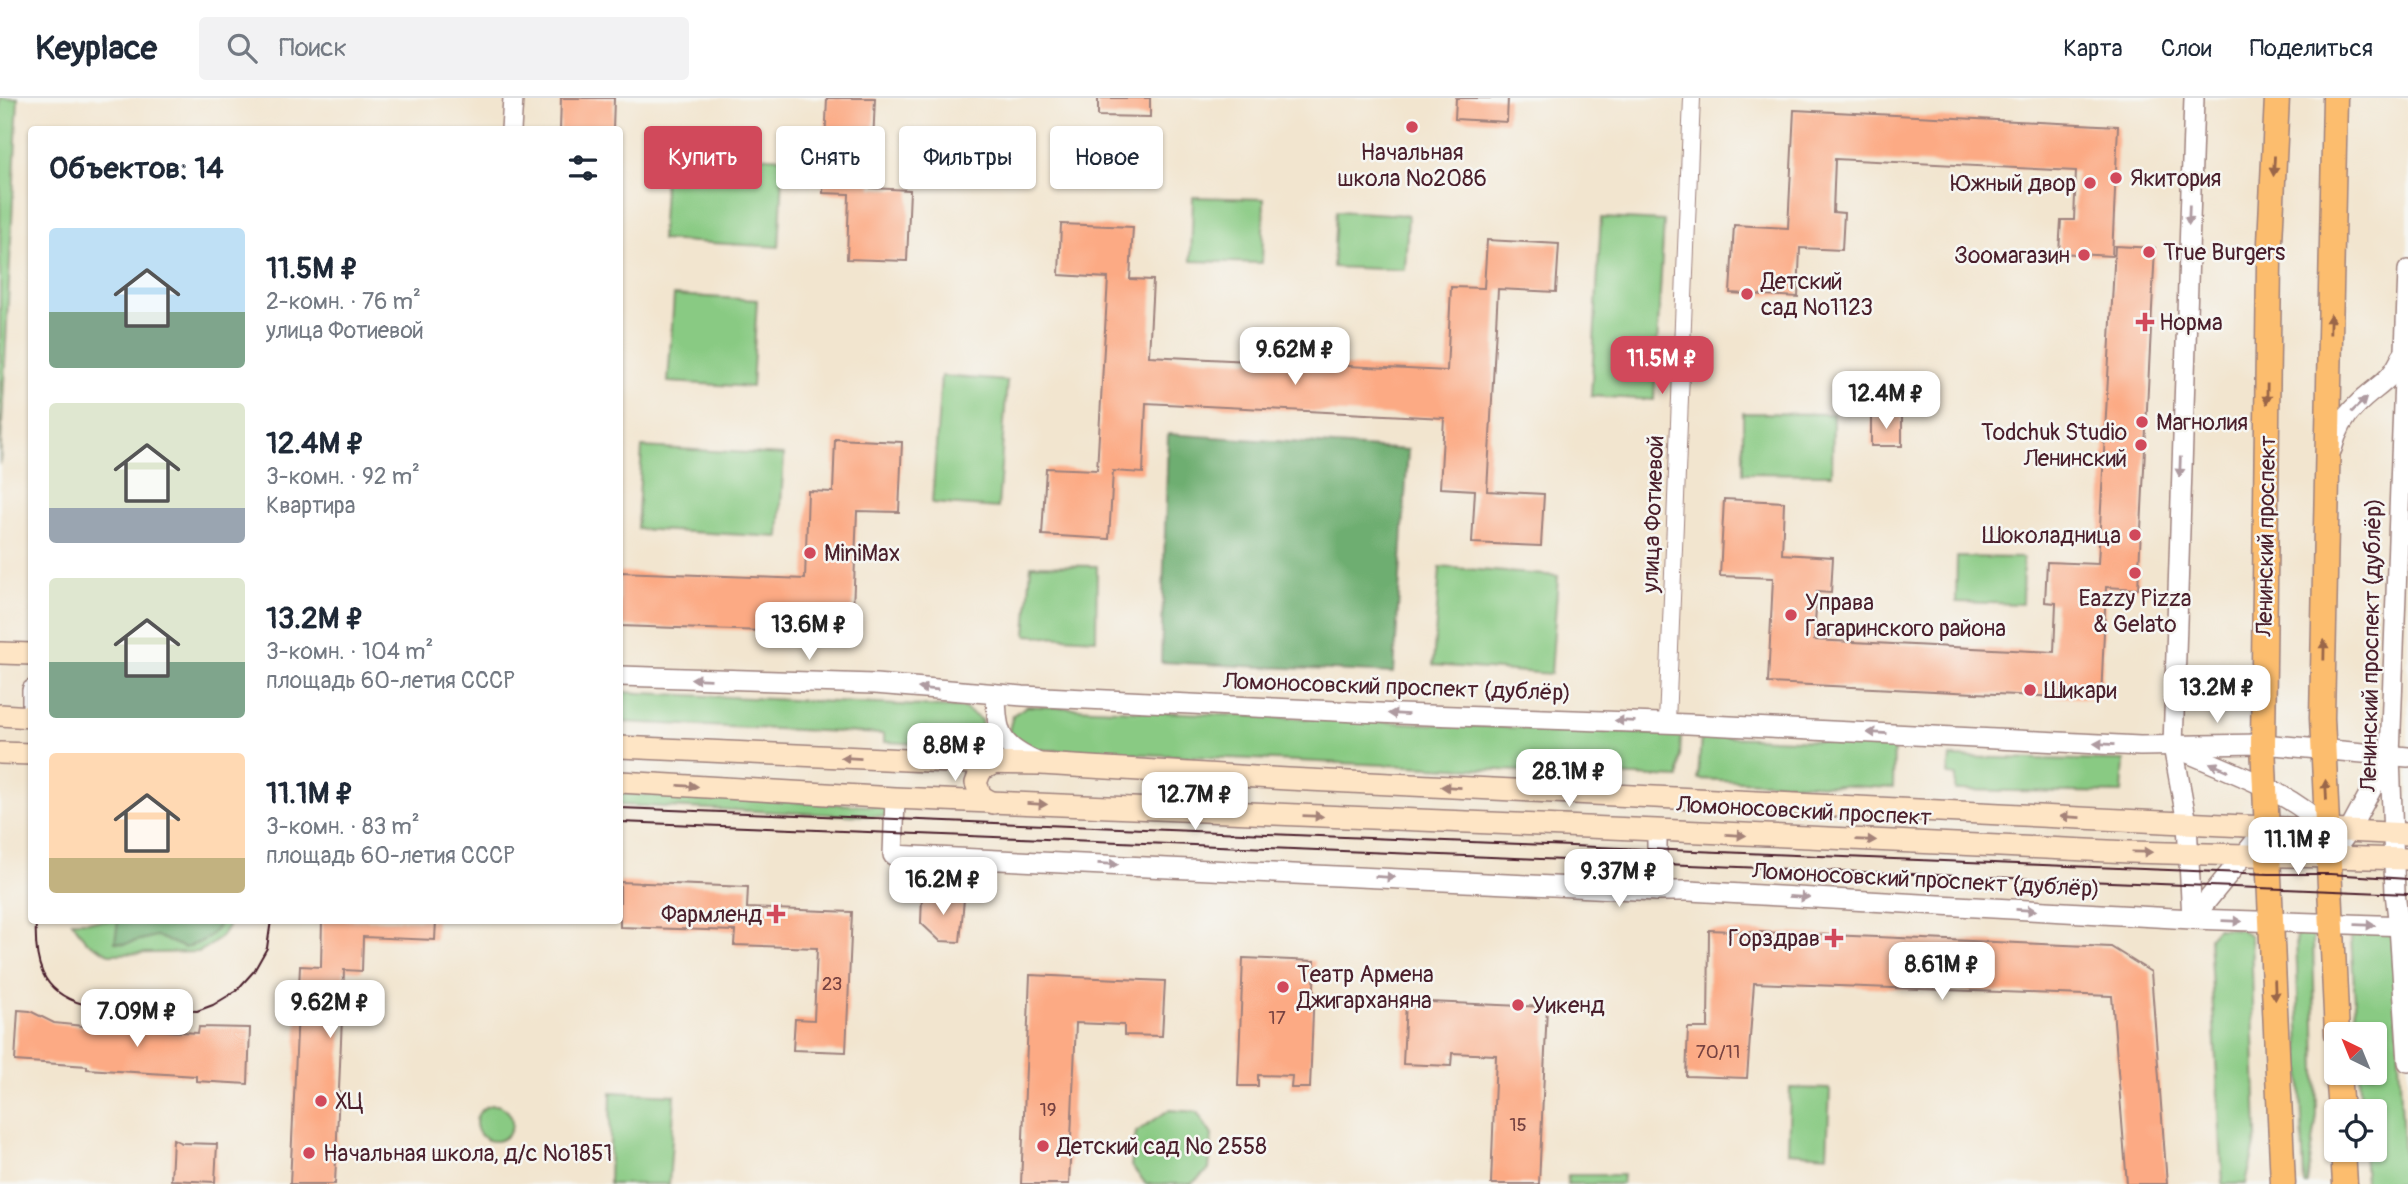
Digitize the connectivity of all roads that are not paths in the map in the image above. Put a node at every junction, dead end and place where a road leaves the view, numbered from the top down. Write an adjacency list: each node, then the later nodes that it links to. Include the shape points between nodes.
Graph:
1 (513, 98): 6 (street)
2 (1692, 98): 16 (street, улица Фотиевой)
3 (2194, 98): 18 (street, one-way to 18)
4 (2277, 98): 17 (main road, Ленинский проспект, one-way to 17, via 2269,263)
5 (2335, 98): 9 (main road, one-way to 5)
6 (511, 126)
7 (2408, 270): 8 (street, Ленинский проспект (дублёр))
8 (2405, 350): 9 (street, one-way to 8, via 2345,419 2384,384); 23 (street, Ленинский проспект (дублёр))
9 (2327, 464): 20 (main road, one-way to 9)
10 (0, 653): 11 (main road)
11 (28, 654)
12 (623, 676): 13 (street, Ломоносовский проспект (дублёр), one-way to 12, via 875,684)
13 (996, 694): 16 (street, Ломоносовский проспект (дублёр), one-way to 13); 25 (street, via 997,722 1005,742)
14 (0, 715): 15 (main road)
15 (28, 718)
16 (1667, 723): 18 (street, Ломоносовский проспект (дублёр), one-way to 16)
17 (2263, 744): 18 (street, Ломоносовский проспект (дублёр)); 20 (street); 27 (main road, Ленинский проспект)
18 (2172, 746): 27 (street, one-way to 18); 31 (street)
19 (623, 747): 24 (main road, Ломоносовский проспект, one-way to 19)
20 (2324, 750): 23 (street); 35 (main road, one-way to 20)
21 (0, 753): 22 (main road)
22 (28, 754)
23 (2399, 756): 35 (street); 36 (street, Ленинский проспект (дублёр))
24 (993, 764): 25 (main road, Ломоносовский проспект); 30 (main road, via 981,770 976,783 981,796)
25 (1041, 764): 28 (main road, Ломоносовский проспект, one-way to 25)
26 (623, 782): 29 (main road, Ломоносовский проспект, one-way to 29)
27 (2265, 788): 33 (main road, Ленинский проспект); 35 (street)
28 (1535, 790): 31 (main road, Ломоносовский проспект, one-way to 28); 32 (main road, via 1549,807 1545,818)
29 (895, 799): 30 (main road, Ломоносовский проспект); 42 (street, Ломоносовский проспект (дублёр), one-way to 42, via 893,855)
30 (993, 803): 32 (main road, Ломоносовский проспект, one-way to 32)
31 (2187, 823): 33 (main road, Ломоносовский проспект); 37 (street)
32 (1534, 825): 34 (main road, Ломоносовский проспект)
33 (2267, 827): 35 (main road, Ломоносовский проспект); 38 (street); 39 (main road, Ленинский проспект)
34 (1657, 830): 37 (main road, Ломоносовский проспект, one-way to 37); 42 (street)
35 (2339, 830): 36 (main road, Ломоносовский проспект); 40 (main road)
36 (2401, 833): 41 (street, Ленинский проспект (дублёр))
37 (2189, 853): 38 (main road, Ломоносовский проспект); 43 (street)
38 (2243, 855): 39 (main road, Ломоносовский проспект); 43 (street)
39 (2268, 855): 40 (main road, Ломоносовский проспект); 44 (main road, Ленинский проспект)
40 (2330, 857): 41 (main road, Ломоносовский проспект); 45 (main road)
41 (2401, 859): 46 (street, Ленинский проспект (дублёр), via 2395,893)
42 (1657, 891): 43 (street, Ломоносовский проспект (дублёр), one-way to 43)
43 (2192, 919): 44 (street, Ломоносовский проспект (дублёр), one-way to 44)
44 (2272, 922): 45 (street, Ломоносовский проспект (дублёр)); 50 (main road, Ленинский проспект, one-way to 50)
45 (2332, 924): 46 (street, Ломоносовский проспект (дублёр), one-way to 46); 47 (main road)
46 (2404, 926): 48 (street, Ленинский проспект (дублёр))
47 (2336, 1022)
48 (2408, 1062)
49 (2344, 1162): 51 (main road)
50 (2283, 1184)
51 (2345, 1184)

